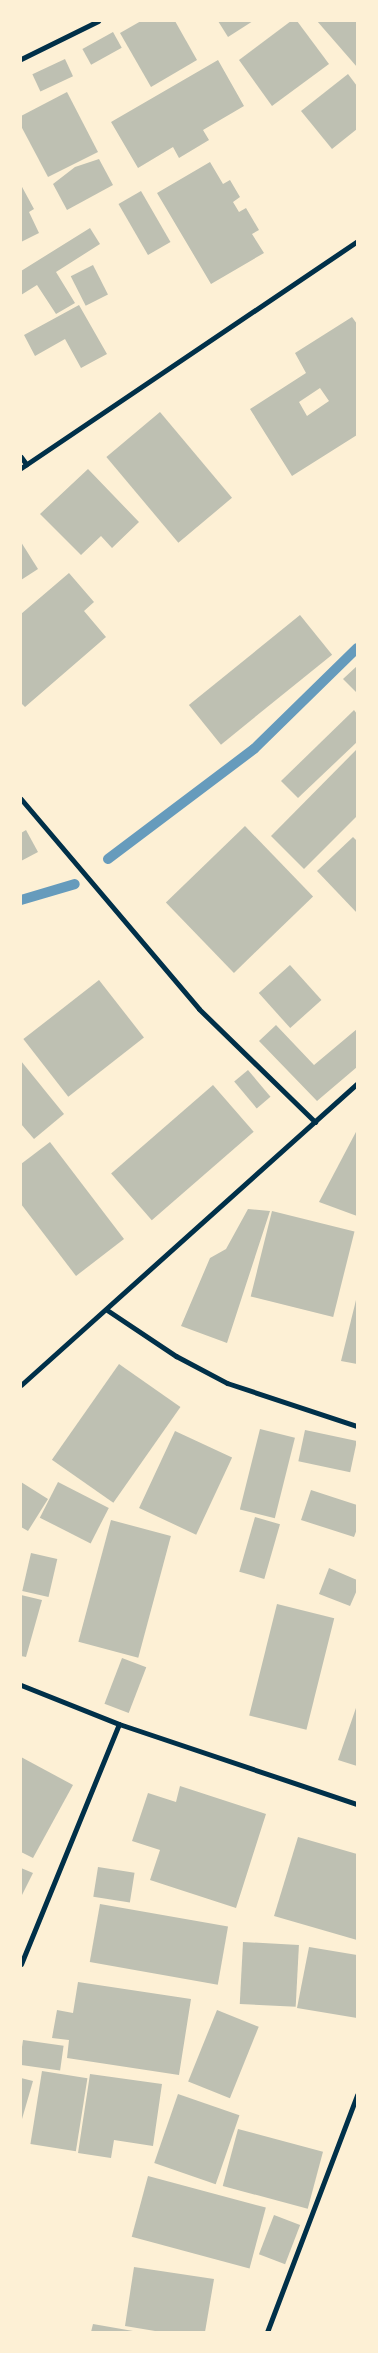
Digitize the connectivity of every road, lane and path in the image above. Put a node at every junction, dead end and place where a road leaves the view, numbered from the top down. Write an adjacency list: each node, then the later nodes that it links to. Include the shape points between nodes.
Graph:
1 (98, 21): 2 (street)
2 (21, 59)
3 (357, 241): 5 (street)
4 (21, 456): 5 (street)
5 (26, 464): 6 (street)
6 (21, 468)
7 (21, 799): 9 (street, via 199,1009)
8 (357, 1084): 9 (street)
9 (315, 1122): 10 (street)
10 (107, 1310): 11 (street); 12 (street, via 176,1356 227,1383)
11 (21, 1385)
12 (357, 1426)
13 (21, 1685): 14 (street)
14 (119, 1724): 15 (street); 16 (street)
15 (357, 1804)
16 (21, 1964)
17 (357, 2094): 18 (street)
18 (267, 2332)

